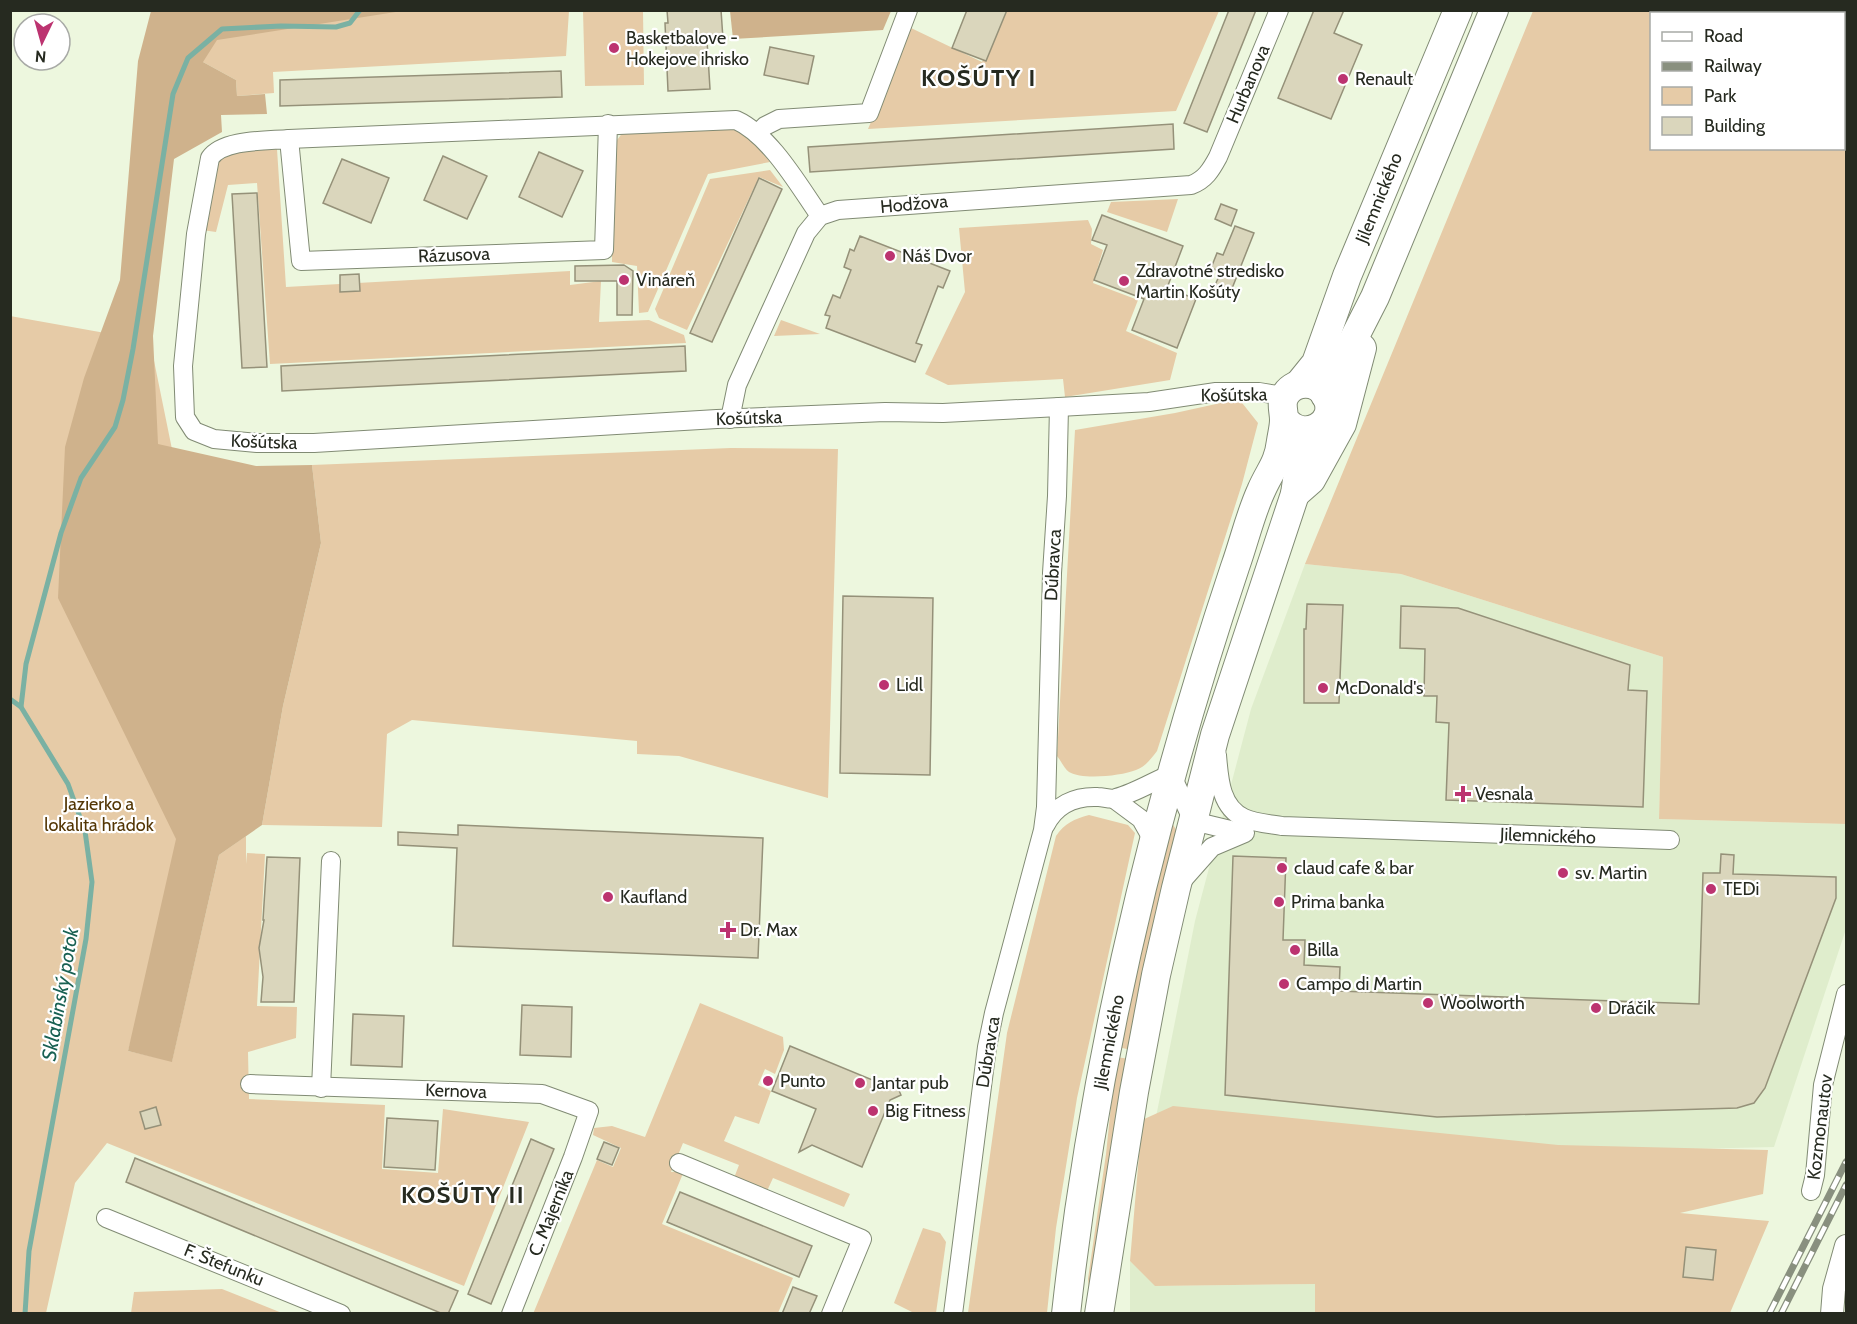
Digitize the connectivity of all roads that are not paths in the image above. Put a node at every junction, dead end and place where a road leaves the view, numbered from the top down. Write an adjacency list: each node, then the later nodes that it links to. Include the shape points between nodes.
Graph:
1 (908, 10): 6 (street, via 869,113 779,119)
2 (1279, 10): 8 (street, Hurbanova)
3 (1458, 10): 12 (main road, Jilemnického, via 1347,276 1316,363)
4 (1494, 10): 10 (main road, Jilemnického)
5 (608, 124): 6 (street, via 736,120); 7 (street); 7 (street, Rázusova, via 604,250 301,261)
6 (757, 134): 9 (street)
7 (289, 139): 14 (street, Košútska, via 227,145 210,158 196,234 183,366 185,417 199,435 257,443 314,443)
8 (1218, 157): 9 (street, Hodžova, via 1206,176 1191,185 931,202 838,210)
9 (820, 216): 14 (street, via 806,233 750,353 736,386)
10 (1375, 297): 11 (main road, Jilemnického); 16 (main road, Jilemnického, via 1342,424 1311,480)
11 (1326, 395): 12 (main road, via 1315,386); 15 (main road, Jilemnického, via 1327,417)
12 (1289, 399): 13 (street, Košútska, via 1259,392 1216,392 1149,402); 15 (main road, via 1288,423 1299,430); 18 (main road, Jilemnického, via 1279,459 1261,490)
13 (1059, 408): 14 (street, Košútska); 22 (street, Dúbravca)
14 (730, 419)
15 (1312, 430): 16 (main road, Jilemnického, via 1300,459)
16 (1295, 494): 17 (main road, Jilemnického)
17 (1215, 735): 20 (main road, Jilemnického); 21 (street, Jilemnického, via 1220,788 1233,809 1244,818)
18 (1171, 774): 19 (street, Dúbravca); 20 (street); 25 (main road, Jilemnického)
19 (1114, 799): 22 (street, Dúbravca, via 1094,797 1059,806); 25 (street, via 1141,819)
20 (1193, 821): 23 (street, Jilemnického); 27 (main road, Jilemnického)
21 (1282, 826): 23 (street, Jilemnického); 24 (street, Jilemnického)
22 (1043, 830): 39 (street, Dúbravca, via 992,1024)
23 (1243, 833): 27 (street, Jilemnického, via 1212,847)
24 (1670, 840)
25 (1154, 842): 40 (main road, Jilemnického, via 1093,1121)
26 (331, 861): 30 (street)
27 (1176, 888): 41 (main road, Jilemnického, via 1134,1092)
28 (1846, 994): 33 (street, Kozmonautov, via 1823,1085)
29 (250, 1084): 30 (street, Kernova)
30 (321, 1088): 31 (street, Kernova, via 542,1094)
31 (589, 1111): 37 (street, C. Majerníka)
32 (679, 1163): 38 (street, via 862,1239)
33 (1811, 1191)
34 (106, 1218): 36 (street, F. Štefunku)
35 (1846, 1246): 42 (street, via 1834,1289)
36 (341, 1314)
37 (510, 1314)
38 (831, 1314)
39 (953, 1314)
40 (1066, 1314)
41 (1099, 1314)
42 (1832, 1314)

